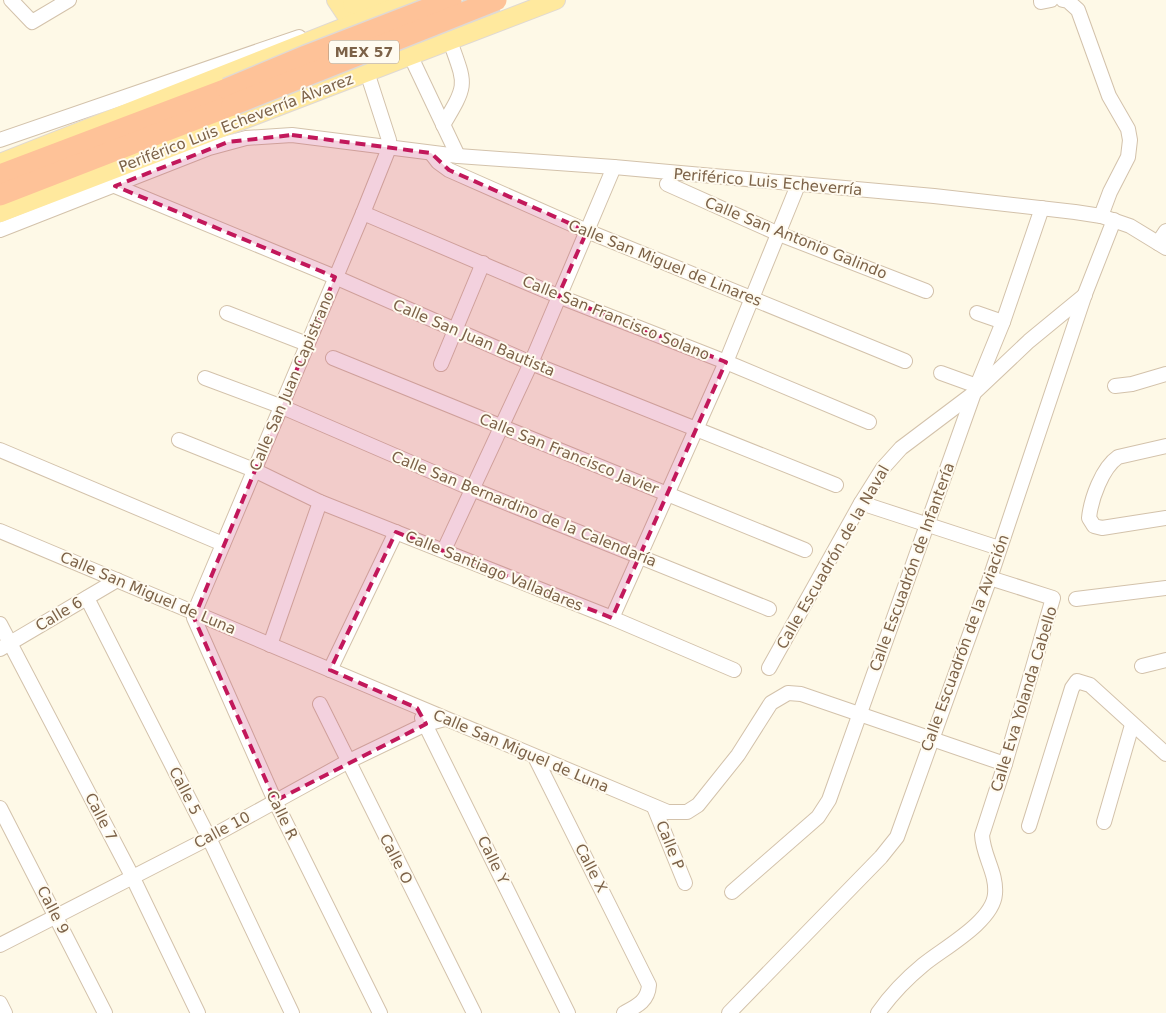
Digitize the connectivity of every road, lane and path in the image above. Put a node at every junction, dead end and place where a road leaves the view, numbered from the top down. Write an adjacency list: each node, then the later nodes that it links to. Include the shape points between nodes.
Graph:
1 (11, 0): 2 (street, via 32,22)
2 (69, 0)
3 (451, 0): 18 (highway, Periférico Luis Echeverría Álvarez / MEX 57, bridge, via 306,56)
4 (496, 0): 18 (highway, Periférico Luis Echeverría Álvarez / MEX 57, bridge)
5 (556, 0): 13 (main road, Periférico Luis Echeverría Álvarez)
6 (1040, 0): 7 (street)
7 (1051, 0)
8 (1063, 0): 36 (street, Calle Escuadrón de la Aviación, via 1078,10 1109,96 1128,129 1128,157 1110,192)
9 (349, 1): 10 (main road, via 368,5); 11 (main road)
10 (400, 2): 11 (main road); 15 (main road, via 391,21 392,38 396,46)
11 (352, 24): 12 (main road); 16 (main road)
12 (334, 31): 14 (main road); 20 (street, via 302,36)
13 (450, 41): 15 (main road, Periférico Luis Echeverría Álvarez); 19 (street, via 462,74 463,87)
14 (300, 45): 17 (main road, via 317,53 323,61 327,80); 25 (main road)
15 (411, 57): 16 (main road, Periférico Luis Echeverría Álvarez); 19 (street)
16 (367, 72): 17 (main road, Periférico Luis Echeverría Álvarez); 21 (street)
17 (324, 89): 22 (main road, Periférico Luis Echeverría Álvarez)
18 (229, 97): 27 (highway, Periférico Luis Echeverría Álvarez / MEX 57); 28 (highway, Periférico Luis Echeverría Álvarez / MEX 57)
19 (443, 125): 24 (street)
20 (0, 140)
21 (389, 148): 22 (street, Periférico Luis Echeverría, via 292,135 267,135); 23 (street, Periférico Luis Echeverría); 35 (street, Calle San Juan Capistrano)
22 (189, 149): 28 (main road, Periférico Luis Echeverría Álvarez); 31 (street, Periférico Luis Echeverría Álvarez)
23 (431, 153): 24 (street, Periférico Luis Echeverría); 38 (street, Calle San Miguel de Linares, via 450,170)
24 (458, 156): 26 (street, Periférico Luis Echeverría)
25 (0, 163)
26 (614, 168): 30 (street, Periférico Luis Echeverría); 38 (street)
27 (0, 175)
28 (68, 179): 32 (highway, Periférico Luis Echeverría Álvarez / MEX 57); 34 (main road, Periférico Luis Echeverría Álvarez)
29 (666, 184): 39 (street, Calle San Antonio Galindo)
30 (798, 185): 33 (street, Periférico Luis Echeverría); 39 (street)
31 (115, 186): 37 (street, Periférico Luis Echeverría Álvarez); 42 (street, Calle San Juan Bautista)
32 (0, 196)
33 (1042, 208): 36 (street, Periférico Luis Echeverría); 49 (street, Calle Escuadrón de Infantería)
34 (0, 213)
35 (363, 213): 41 (street, Calle San Francisco Solano); 42 (street, Calle San Juan Capistrano)
36 (1108, 218): 40 (street, Periférico Luis Echeverría); 44 (street, Calle Escuadrón de la Aviación)
37 (0, 230)
38 (587, 231): 45 (street); 46 (street, Calle San Miguel de Linares)
39 (779, 234): 43 (street, Calle San Antonio Galindo); 46 (street)
40 (1164, 240)
41 (483, 263): 45 (street, Calle San Francisco Solano); 50 (street)
42 (336, 277): 50 (street, Calle San Juan Bautista); 51 (street, Calle San Juan Capistrano)
43 (926, 291)
44 (1086, 294): 61 (street, Calle Escuadrón de la Naval); 80 (street, Calle Escuadrón de la Aviación)
45 (558, 296): 54 (street, Calle San Francisco Solano); 55 (street)
46 (752, 298): 53 (street, Calle San Miguel de Linares); 54 (street)
47 (227, 313): 51 (street)
48 (977, 313): 49 (street)
49 (1004, 322): 61 (street, Calle Escuadrón de Infantería)
50 (455, 330): 55 (street, Calle San Juan Bautista); 56 (street)
51 (307, 344): 62 (street, Calle San Juan Capistrano)
52 (333, 358): 64 (street, Calle San Francisco Javier)
53 (905, 361)
54 (726, 362): 63 (street, Calle San Francisco Solano); 65 (street)
55 (531, 363): 64 (street); 65 (street, Calle San Juan Bautista)
56 (441, 364)
57 (941, 373): 61 (street)
58 (1166, 374): 60 (street)
59 (205, 378): 62 (street, Calle San Bernardino de la Calendaría)
60 (1115, 386)
61 (976, 390): 74 (street, Calle Escuadrón de la Naval, via 902,448 883,468); 76 (street, Calle Escuadrón de Infantería)
62 (280, 406): 69 (street, Calle San Juan Capistrano); 71 (street, Calle San Bernardino de la Calendaría)
63 (869, 422)
64 (501, 426): 71 (street); 72 (street, Calle San Francisco Javier)
65 (696, 429): 70 (street, Calle San Juan Bautista); 72 (street)
66 (180, 440): 69 (street, Calle Santiago Valladares)
67 (1166, 446): 75 (street, via 1118,457 1112,462 1102,478 1089,518 1094,526 1102,528)
68 (0, 450): 79 (street)
69 (254, 470): 73 (street, Calle Santiago Valladares); 79 (street, Calle San Juan Capistrano)
70 (836, 485)
71 (472, 489): 81 (street); 83 (street, Calle San Bernardino de la Calendaría)
72 (668, 494): 82 (street, Calle San Francisco Javier); 83 (street)
73 (320, 502): 78 (street, Calle Santiago Valladares); 93 (street)
74 (861, 503): 76 (street); 97 (street, Calle Escuadrón de la Naval)
75 (1166, 518)
76 (927, 524): 80 (street); 102 (street, Calle Escuadrón de Infantería)
77 (0, 531): 85 (street, Calle San Miguel de Luna)
78 (396, 532): 81 (street, Calle Santiago Valladares); 98 (street)
79 (224, 544): 90 (street, Calle San Juan Capistrano)
80 (999, 548): 84 (street, Calle Escuadrón de la Aviación)
81 (444, 550): 91 (street, Calle Santiago Valladares)
82 (805, 550)
83 (641, 556): 89 (street, Calle San Bernardino de la Calendaría); 91 (street)
84 (990, 578): 106 (street, Calle Escuadrón de la Aviación); 110 (street, Calle Eva Yolanda Cabello, via 1054,598)
85 (117, 580): 87 (street, Calle 6); 90 (street, Calle San Miguel de Luna)
86 (1166, 588): 88 (street)
87 (87, 598): 94 (street, Calle 6); 116 (street, Calle 5)
88 (1076, 599)
89 (769, 609)
90 (194, 613): 93 (street, Calle San Miguel de Luna); 111 (street, Calle R, via 195,625)
91 (612, 618): 99 (street, Calle Santiago Valladares)
92 (0, 624): 94 (street, Calle 7)
93 (270, 645): 98 (street, Calle San Miguel de Luna)
94 (5, 646): 117 (street, Calle 7)
95 (1166, 660): 96 (street)
96 (1142, 666)
97 (768, 668)
98 (330, 670): 101 (street, Calle San Miguel de Luna)
99 (734, 670)
100 (320, 704): 109 (street, Calle O)
101 (418, 708): 103 (street, Calle San Miguel de Luna); 104 (street, Calle Y)
102 (859, 714): 106 (street, Calle San Miguel de Luna); 112 (street, Calle San Miguel de Luna, via 801,694 788,693 779,697 764,712 738,756 698,804 688,812); 119 (street, Calle Escuadrón de Infantería, via 824,810)
103 (445, 720): 104 (street, Calle 10); 108 (street, Calle San Miguel de Luna)
104 (426, 724): 109 (street, Calle 10); 129 (street, Calle Y)
105 (1132, 725): 107 (street); 114 (street); 115 (street, via 1090,685 1077,682 1072,688)
106 (930, 740): 110 (street, Calle San Miguel de Luna); 131 (street, Calle Escuadrón de la Aviación, via 903,823 890,847)
107 (1166, 754)
108 (535, 757): 112 (street, Calle San Miguel de Luna); 130 (street, Calle X, via 649,985 647,996)
109 (347, 762): 111 (street, Calle 10); 128 (street, Calle O)
110 (1005, 764): 132 (street, Calle Eva Yolanda Cabello, via 982,835 982,846 995,885 990,908 958,940 922,966)
111 (275, 801): 116 (street, Calle 10); 127 (street, Calle R)
112 (654, 807): 118 (street, Calle P)
113 (0, 808): 120 (street, Calle 9)
114 (1104, 822)
115 (1029, 826)
116 (209, 838): 117 (street, Calle 10); 126 (street, Calle 5)
117 (132, 876): 120 (street, Calle 10); 125 (street, Calle 7)
118 (685, 882)
119 (732, 892)
120 (57, 917): 121 (street, Calle 10); 124 (street, Calle 9)
121 (0, 945)
122 (0, 1003): 123 (street)
123 (5, 1013)
124 (105, 1013)
125 (198, 1013)
126 (292, 1013)
127 (380, 1013)
128 (474, 1013)
129 (568, 1013)
130 (624, 1013)
131 (729, 1013)
132 (878, 1013)

